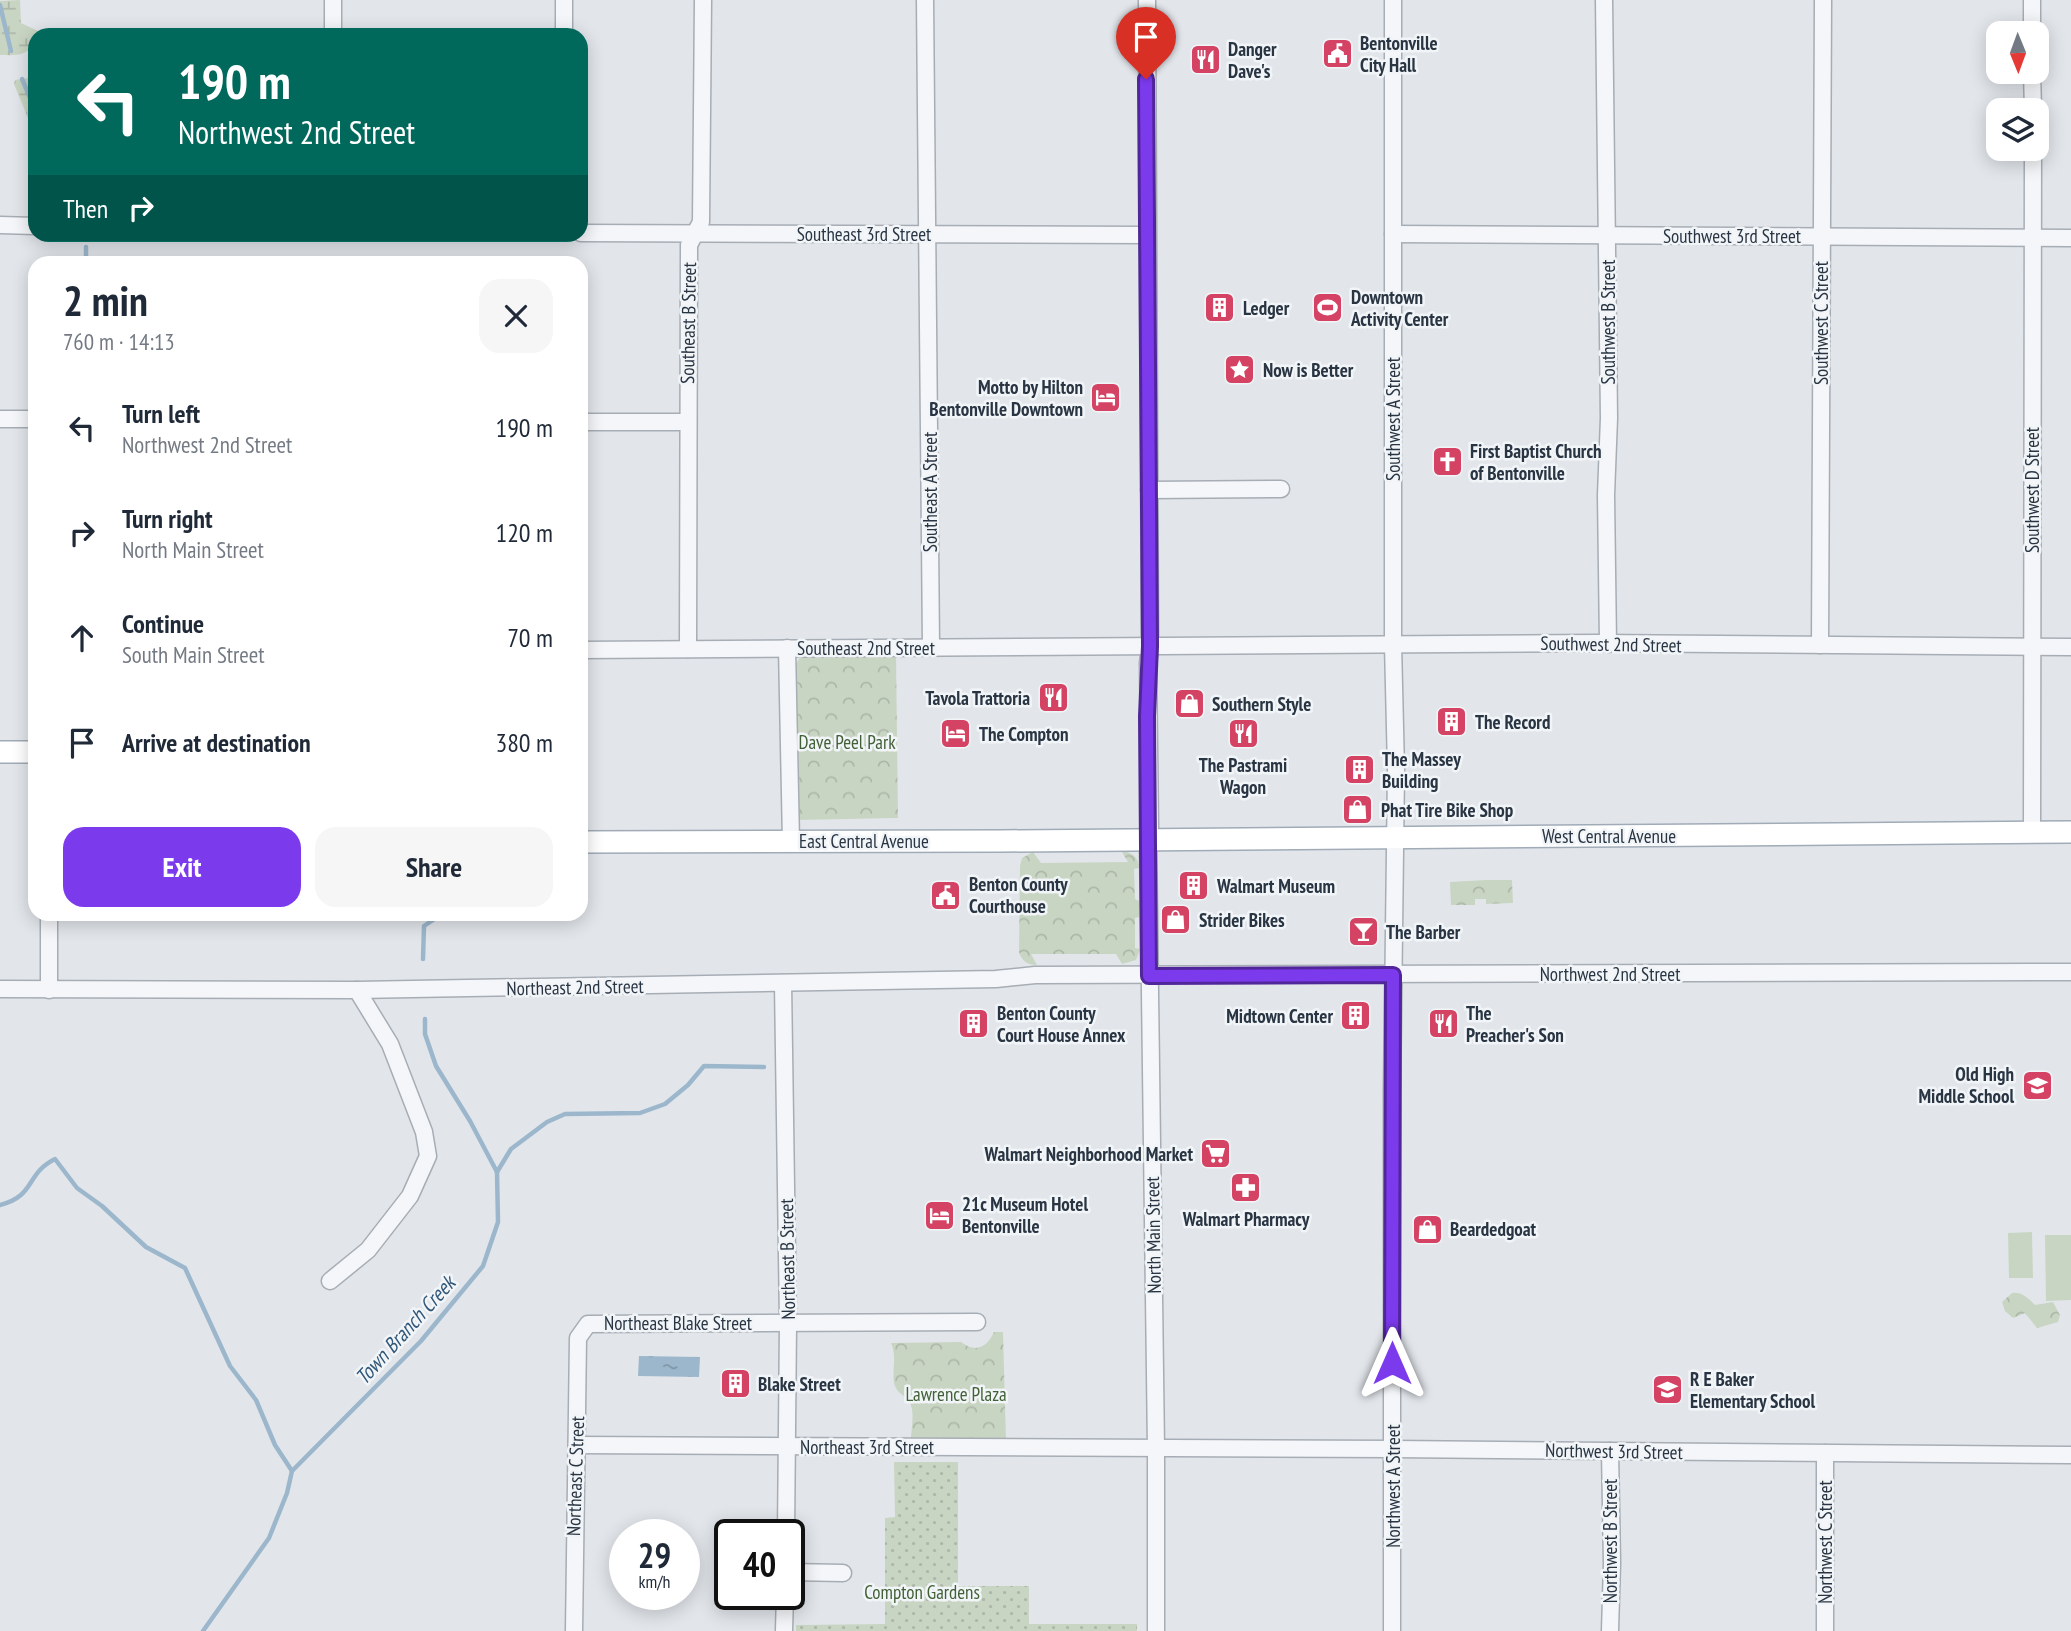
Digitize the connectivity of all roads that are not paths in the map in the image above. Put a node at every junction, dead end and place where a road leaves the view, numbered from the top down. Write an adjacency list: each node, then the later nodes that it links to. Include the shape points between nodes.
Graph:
1 (333, 0): 11 (street)
2 (564, 0): 12 (street)
3 (703, 0): 17 (street, Southeast B Street, via 701,222)
4 (925, 0): 18 (street, Southeast A Street)
5 (1147, 0): 20 (street, North Main Street)
6 (1392, 0): 19 (street, Southwest A Street)
7 (1604, 0): 21 (street, Southwest B Street)
8 (1823, 0): 22 (street, Southwest C Street)
9 (2032, 0): 10 (street)
10 (2032, 21)
11 (332, 28)
12 (564, 28)
13 (2033, 161): 23 (street, Southwest D Street)
14 (0, 226): 15 (street)
15 (28, 226)
16 (588, 233): 17 (street, Southeast 3rd Street)
17 (696, 233): 18 (street, Southeast 3rd Street); 28 (street, Southeast B Street, via 689,243)
18 (928, 234): 20 (street, Southeast 3rd Street); 36 (street, Southeast A Street)
19 (1393, 234): 21 (street, Southwest 3rd Street); 31 (street, Southwest A Street)
20 (1147, 235): 30 (street, North Main Street)
21 (1607, 236): 22 (street, Southwest 3rd Street); 32 (street, Southwest B Street)
22 (1822, 237): 23 (street, Southwest 3rd Street); 33 (street, Southwest C Street)
23 (2033, 238): 24 (street, Southwest 3rd Street); 35 (street, Southwest D Street)
24 (2071, 238)
25 (0, 419): 26 (street)
26 (28, 419)
27 (588, 422): 28 (street)
28 (687, 422): 39 (street, Southeast B Street)
29 (1281, 489): 30 (street)
30 (1149, 490): 34 (street, North Main Street)
31 (1393, 644): 32 (street, Southwest 2nd Street); 34 (street, Southwest 2nd Street); 45 (street, Southwest A Street)
32 (1608, 644): 33 (street, Southwest 2nd Street)
33 (1821, 645): 35 (street, Southwest 2nd Street)
34 (1150, 646): 36 (street, Southeast 2nd Street); 46 (street, North Main Street)
35 (2032, 646): 37 (street, Southwest 2nd Street); 43 (street, Southwest D Street)
36 (931, 647): 38 (street, Southeast 2nd Street)
37 (2071, 647)
38 (787, 648): 39 (street, Southeast 2nd Street); 48 (street)
39 (688, 649): 40 (street, Southeast 2nd Street)
40 (588, 650)
41 (0, 752): 42 (main road)
42 (28, 752)
43 (2032, 832): 44 (main road, West Central Avenue); 45 (main road, West Central Avenue)
44 (2071, 832)
45 (1395, 837): 46 (main road, West Central Avenue); 51 (street, Northwest A Street)
46 (1148, 840): 48 (main road, East Central Avenue); 52 (street, North Main Street)
47 (588, 842): 48 (main road, East Central Avenue)
48 (790, 842)
49 (49, 921): 55 (street)
50 (2071, 972): 51 (street, Northwest 2nd Street)
51 (1393, 975): 52 (street, Northwest 2nd Street); 64 (street, Northwest A Street)
52 (1149, 976): 53 (street, Northeast 2nd Street); 63 (street, North Main Street)
53 (783, 983): 56 (street, Northeast 2nd Street); 59 (street, Northeast B Street)
54 (0, 989): 55 (street, Northeast 2nd Street)
55 (49, 990): 56 (street, Northeast 2nd Street)
56 (357, 990): 57 (street, via 390,1044 424,1132 428,1156 410,1196 368,1250)
57 (330, 1281)
58 (977, 1322): 59 (street, Northeast Blake Street)
59 (788, 1323): 60 (street, Northeast Blake Street); 62 (street, Northeast B Street)
60 (588, 1324): 61 (street, Northeast C Street, via 578,1338)
61 (577, 1445): 62 (street, Northeast 3rd Street); 72 (street, Northeast C Street)
62 (786, 1447): 63 (street, Northeast 3rd Street); 68 (street, Northeast B Street)
63 (1156, 1449): 64 (street, Northwest 3rd Street); 74 (street, North Main Street)
64 (1393, 1449): 65 (street, Northwest 3rd Street); 75 (street, Northwest A Street)
65 (1610, 1451): 66 (street, Northwest 3rd Street); 76 (street, Northwest B Street)
66 (1825, 1453): 67 (street, Northwest 3rd Street); 77 (street, Northwest C Street)
67 (2071, 1455)
68 (786, 1519)
69 (805, 1572): 70 (street)
70 (843, 1573)
71 (785, 1610): 73 (street)
72 (574, 1631)
73 (784, 1631)
74 (1156, 1631)
75 (1392, 1631)
76 (1610, 1631)
77 (1825, 1631)

